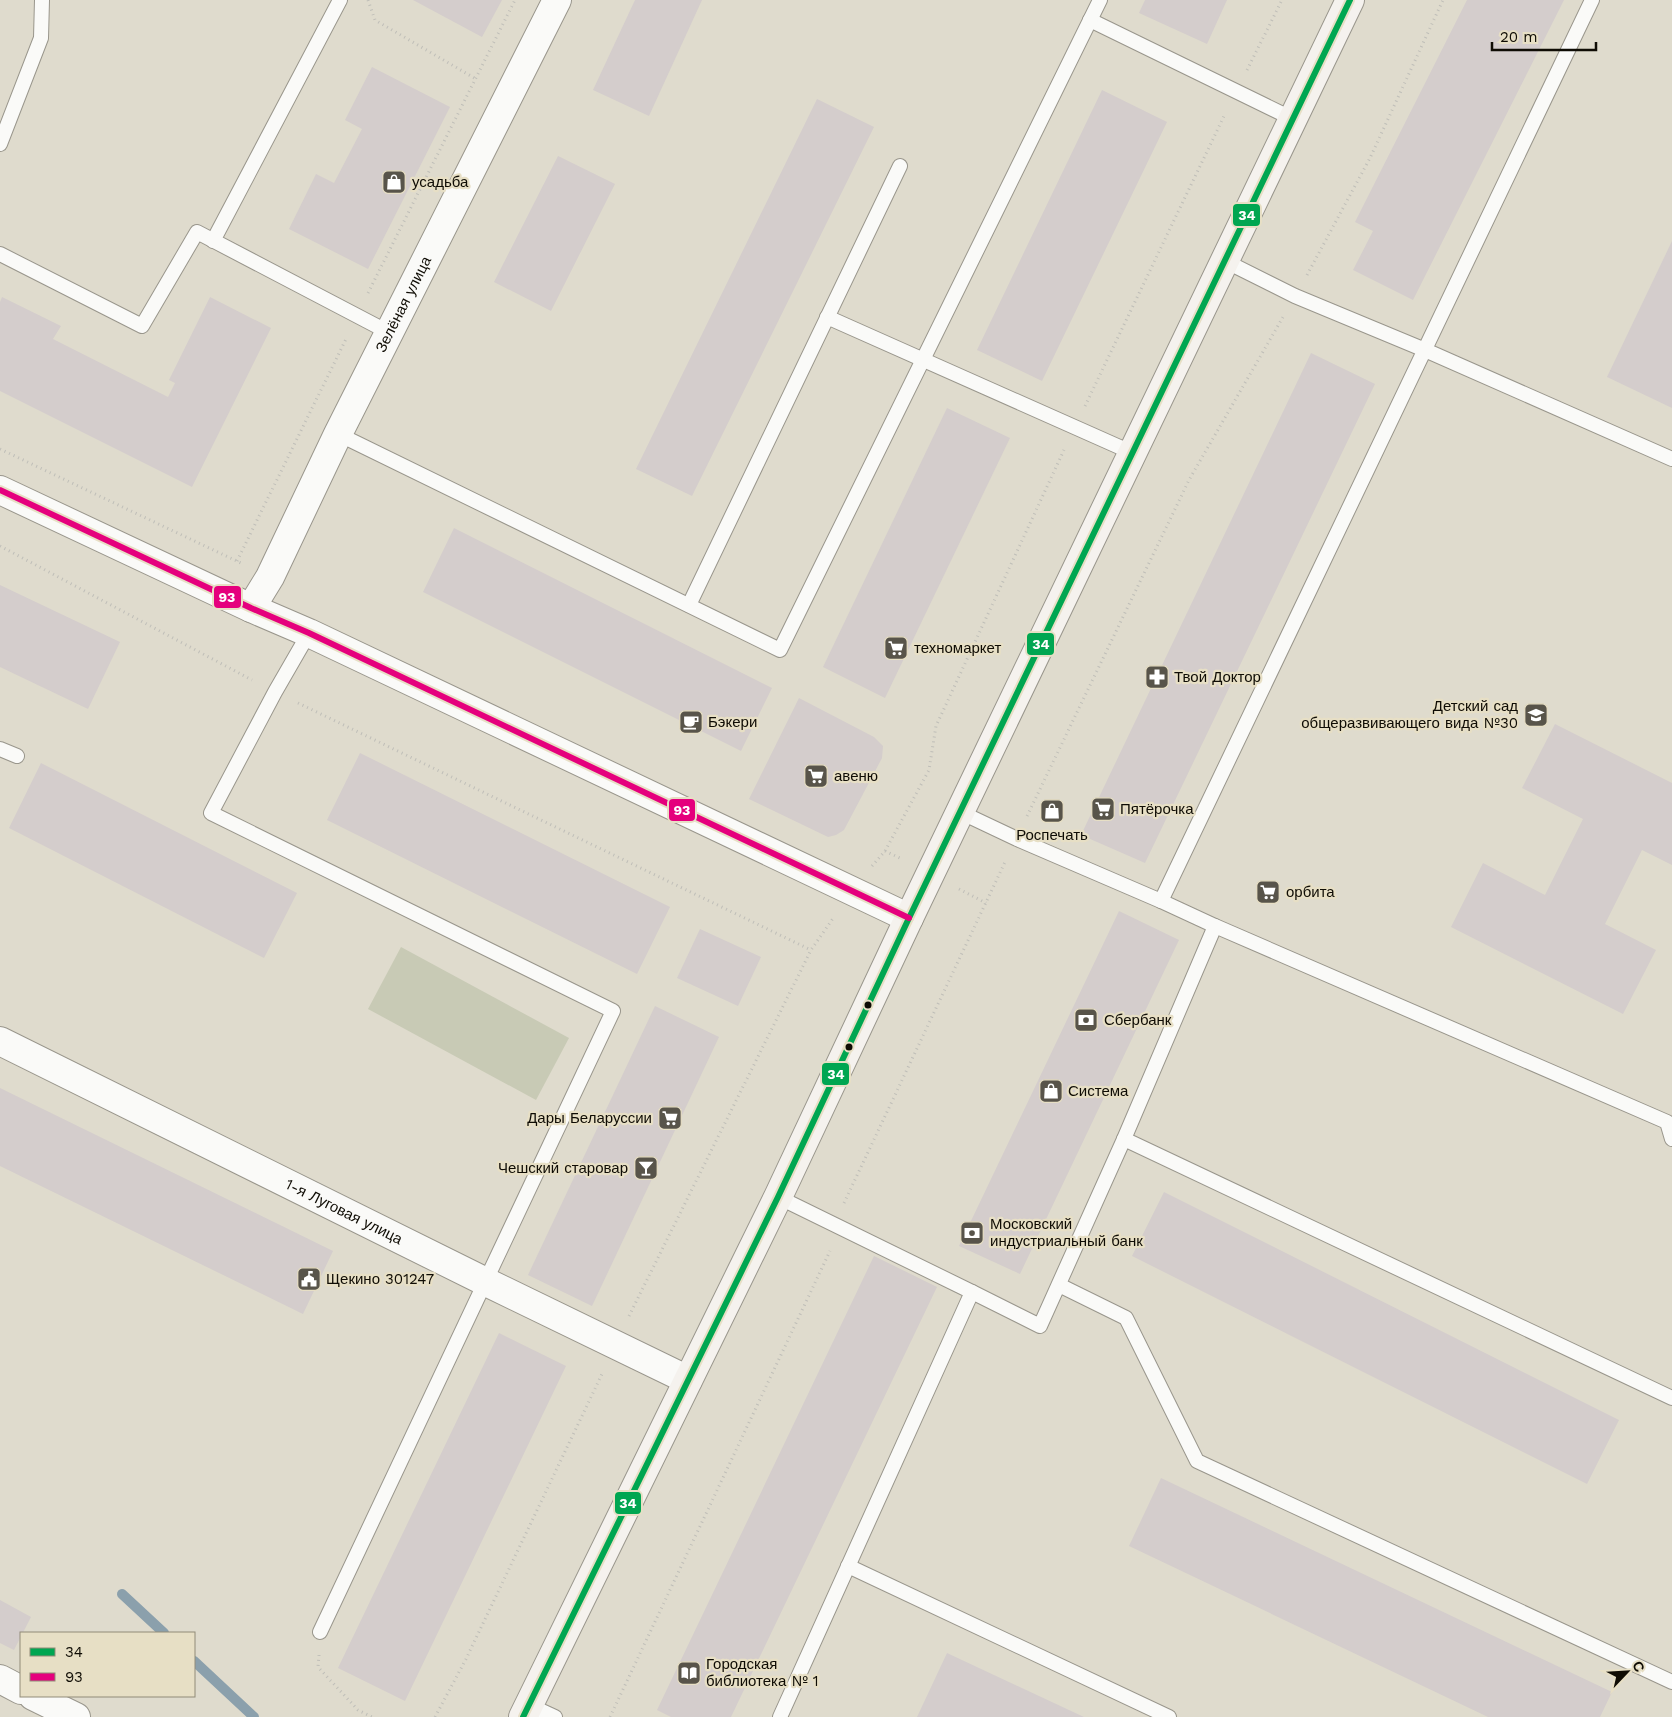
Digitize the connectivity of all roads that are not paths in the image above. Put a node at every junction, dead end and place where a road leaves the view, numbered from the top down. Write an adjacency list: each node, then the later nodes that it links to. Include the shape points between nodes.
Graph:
1 (42, 0): 9 (lane, via 41,38)
2 (340, 0): 11 (lane)
3 (557, 0): 15 (street, Зелёная улица)
4 (1100, 0): 7 (lane)
5 (1350, 0): 8 (main road)
6 (1592, 0): 16 (lane)
7 (1090, 20): 8 (lane); 17 (lane)
8 (1293, 119): 13 (main road)
9 (0, 144)
10 (900, 166): 14 (lane)
11 (213, 241): 12 (lane, via 197,232 142,326); 15 (lane)
12 (0, 254)
13 (1225, 261): 16 (lane, via 1296,296); 19 (main road)
14 (827, 317): 17 (lane); 22 (lane)
15 (390, 333): 18 (street, Зелёная улица)
16 (1425, 350): 20 (lane); 28 (lane)
17 (922, 361): 19 (lane); 22 (lane, via 780,650)
18 (338, 434): 22 (lane); 23 (street, Зелёная улица, via 270,577)
19 (1133, 453): 27 (main road)
20 (1672, 459)
21 (0, 490): 23 (street)
22 (689, 606)
23 (251, 608): 24 (street)
24 (309, 633): 29 (street); 35 (lane, via 210,813 613,1011)
25 (0, 749): 26 (lane)
26 (17, 756)
27 (960, 812): 28 (lane); 29 (main road)
28 (1161, 901): 30 (lane)
29 (909, 918): 34 (main road)
30 (1215, 926): 32 (lane); 33 (lane, via 1666,1122)
31 (0, 1041): 35 (street, 1-я Луговая улица)
32 (1124, 1139): 36 (lane); 39 (lane)
33 (1672, 1139)
34 (778, 1197): 37 (lane); 38 (main road)
35 (484, 1281): 38 (street, 1-я Луговая улица); 41 (lane)
36 (1059, 1285): 37 (lane, via 1040,1326); 43 (lane, via 1126,1318 1197,1461)
37 (972, 1292): 40 (lane)
38 (688, 1380): 46 (main road)
39 (1672, 1398)
40 (848, 1566): 49 (lane); 50 (lane)
41 (320, 1632)
42 (0, 1679): 44 (street)
43 (1672, 1682)
44 (20, 1689)
45 (35, 1697): 47 (street)
46 (526, 1711): 48 (lane)
47 (76, 1717)
48 (555, 1717)
49 (780, 1717)
50 (1169, 1717)

